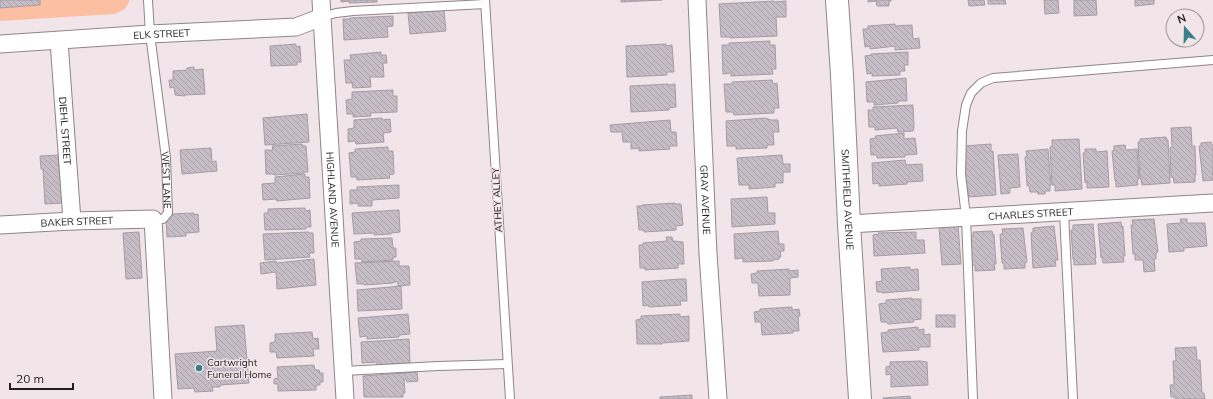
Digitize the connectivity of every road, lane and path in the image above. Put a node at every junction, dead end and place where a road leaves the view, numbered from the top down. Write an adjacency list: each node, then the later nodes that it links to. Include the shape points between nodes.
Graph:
1 (148, 0): 6 (lane, WEST LANE)
2 (697, 0): 22 (street, GRAY AVENUE, via 708,254)
3 (837, 0): 15 (street, SMITHFIELD AVENUE)
4 (485, 2): 5 (lane, via 336,13); 17 (lane, ATHEY ALLEY)
5 (322, 8): 6 (street, ELK STREET, via 296,27); 18 (street, HIGHLAND AVENUE)
6 (150, 34): 7 (street, ELK STREET); 13 (lane, WEST LANE, via 166,158 168,213 163,219)
7 (59, 41): 8 (street, ELK STREET); 14 (street, DIEHL STREET)
8 (0, 44)
9 (1213, 60): 12 (lane, via 993,78 981,84 971,93 966,105 962,131 961,174)
10 (1213, 203): 11 (street, CHARLES STREET)
11 (1064, 212): 12 (street, CHARLES STREET); 25 (lane)
12 (966, 217): 15 (street, CHARLES STREET); 24 (lane)
13 (153, 220): 14 (street, BAKER STREET); 19 (street, WEST LANE)
14 (72, 221): 16 (street, BAKER STREET)
15 (849, 224): 23 (street, SMITHFIELD AVENUE)
16 (0, 225)
17 (507, 364): 18 (lane); 21 (lane, ATHEY ALLEY)
18 (344, 371): 20 (street, HIGHLAND AVENUE)
19 (163, 399)
20 (345, 399)
21 (510, 399)
22 (718, 399)
23 (860, 399)
24 (973, 399)
25 (1073, 399)

